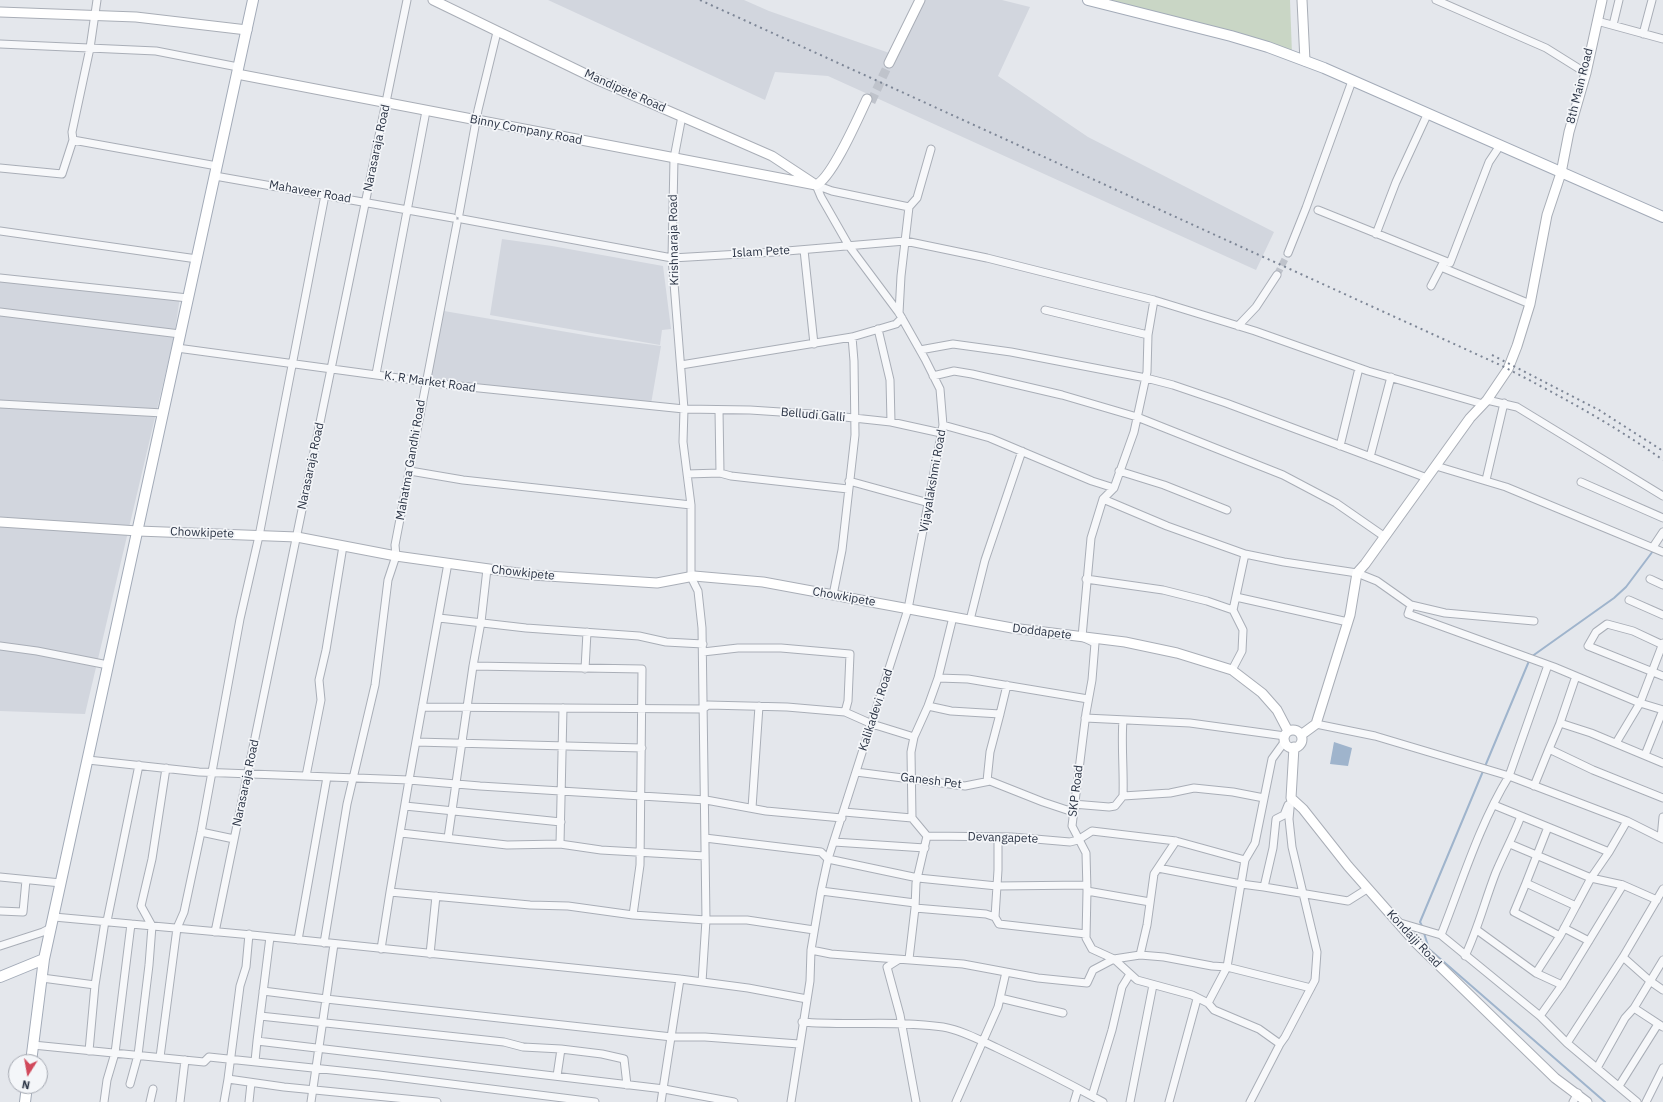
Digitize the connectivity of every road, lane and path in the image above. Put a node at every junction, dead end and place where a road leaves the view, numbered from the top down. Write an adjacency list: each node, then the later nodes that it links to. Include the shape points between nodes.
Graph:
1 (97, 0): 14 (street)
2 (253, 0): 17 (main road)
3 (408, 0): 28 (street, Narasaraja Road)
4 (433, 0): 18 (street, Mandipete Road)
5 (916, 0): 6 (street, via 887,62)
6 (920, 0)
7 (1088, 0): 23 (main road, via 1230,36)
8 (1302, 0): 23 (street)
9 (1436, 0): 25 (street, via 1546,48)
10 (1602, 0): 15 (street, 8th Main Road)
11 (1620, 0): 16 (street)
12 (1652, 0): 19 (street)
13 (0, 12): 14 (street)
14 (95, 16): 17 (street, via 136,17); 22 (street)
15 (1597, 21): 16 (street); 25 (street, 8th Main Road)
16 (1613, 26): 19 (street)
17 (246, 30): 24 (main road)
18 (497, 32): 31 (street, Mandipete Road, via 600,81); 32 (street, Mahatma Gandhi Road, via 478,110)
19 (1643, 34): 20 (street)
20 (1663, 39)
21 (0, 44): 22 (street)
22 (90, 48): 24 (street, via 156,51); 33 (street, via 72,132)
23 (1305, 61): 26 (main road)
24 (238, 70): 28 (street, Binny Company Road); 38 (main road)
25 (1586, 73): 39 (street, 8th Main Road, via 1569,132)
26 (1352, 81): 30 (main road); 53 (street)
27 (869, 101): 40 (street, via 831,170)
28 (386, 103): 29 (street, Binny Company Road); 42 (street, Narasaraja Road)
29 (426, 111): 32 (street, Binny Company Road); 44 (street)
30 (1427, 115): 34 (main road); 49 (street, via 1396,182)
31 (682, 116): 36 (street, Krishnaraja Road); 40 (street, Mandipete Road, via 772,156)
32 (478, 120): 36 (street, Binny Company Road); 46 (street, Mahatma Gandhi Road)
33 (73, 140): 37 (street, via 62,174); 38 (street, Mahaveer Road)
34 (1498, 146): 39 (main road); 56 (street, via 1489,162 1450,264)
35 (931, 149): 43 (street, via 917,198)
36 (674, 158): 40 (street, Binny Company Road); 54 (street, Krishnaraja Road)
37 (0, 168)
38 (216, 171): 41 (street, Mahaveer Road); 55 (main road)
39 (1561, 173): 47 (main road); 62 (street, 8th Main Road, via 1547,215)
40 (818, 186): 43 (street); 51 (street, Vijayalakshmi Road, via 821,197)
41 (325, 195): 42 (street, Mahaveer Road); 74 (street)
42 (366, 202): 44 (street, Mahaveer Road); 76 (street, Narasaraja Road)
43 (909, 208): 50 (street)
44 (407, 210): 46 (street, Mahaveer Road); 78 (street)
45 (1318, 210): 49 (street)
46 (458, 218): 54 (street, Islam Pete); 82 (street, Mahatma Gandhi Road)
47 (1663, 218)
48 (0, 231): 55 (street)
49 (1376, 234): 56 (street)
50 (905, 241): 51 (street, Islam Pete); 61 (street, Islam Pete, via 987,258); 65 (street)
51 (849, 246): 52 (street, Islam Pete); 65 (street, Vijayalakshmi Road)
52 (804, 250): 54 (street, Islam Pete); 71 (street)
53 (1288, 253)
54 (672, 258): 75 (street, Krishnaraja Road)
55 (197, 259): 60 (main road)
56 (1442, 264): 59 (street); 62 (street)
57 (1277, 275): 66 (street, via 1256,307)
58 (0, 278): 60 (street)
59 (1431, 286)
60 (188, 298): 68 (main road)
61 (1154, 300): 66 (street, Islam Pete); 69 (street)
62 (1530, 304): 83 (street, 8th Main Road, via 1511,363)
63 (1044, 310): 69 (street)
64 (0, 312): 68 (street)
65 (901, 316): 67 (street, via 896,324); 73 (street, Vijayalakshmi Road)
66 (1238, 326): 77 (street, Islam Pete)
67 (878, 329): 70 (street); 91 (street, via 890,380)
68 (180, 334): 72 (main road)
69 (1148, 335): 81 (street)
70 (852, 338): 71 (street); 90 (street)
71 (814, 344): 75 (street)
72 (177, 348): 74 (street, K. R Market Road); 88 (main road)
73 (920, 350): 79 (street, Vijayalakshmi Road); 81 (street, via 953,344 1011,352)
74 (293, 363): 76 (street, K. R Market Road); 116 (street)
75 (681, 365): 86 (street, Krishnaraja Road)
76 (332, 368): 78 (street, K. R Market Road); 117 (street, Narasaraja Road)
77 (1359, 368): 80 (street, Islam Pete); 94 (street)
78 (376, 374): 82 (street, K. R Market Road)
79 (933, 376): 89 (street, via 954,371 972,374 1062,395); 92 (street, Vijayalakshmi Road, via 940,389)
80 (1391, 377): 83 (street, Islam Pete); 96 (street)
81 (1146, 378): 89 (street); 94 (street, via 1226,403)
82 (426, 382): 86 (street, K. R Market Road); 98 (street, Mahatma Gandhi Road)
83 (1485, 402): 84 (street, Islam Pete); 97 (street, 8th Main Road, via 1470,418)
84 (1504, 403): 103 (street); 107 (street, Islam Pete, via 1517,407)
85 (0, 404): 88 (street)
86 (684, 409): 87 (street, Belludi Galli); 101 (street, Krishnaraja Road, via 683,442)
87 (718, 410): 90 (street, Belludi Galli); 100 (street)
88 (163, 414): 114 (main road)
89 (1138, 417): 99 (street); 118 (street, via 1283,475 1336,503)
90 (855, 418): 91 (street, Belludi Galli); 105 (street)
91 (890, 422): 93 (street, Belludi Galli)
92 (943, 425): 93 (street, Vijayalakshmi Road); 95 (street, via 990,438)
93 (941, 433): 109 (street, Vijayalakshmi Road)
94 (1340, 446): 96 (street)
95 (1022, 451): 106 (street); 139 (street, via 985,560)
96 (1370, 457): 102 (street)
97 (1436, 466): 102 (street, 8th Main Road); 103 (street)
98 (410, 471): 110 (street, via 462,480); 122 (street, Mahatma Gandhi Road, via 395,545)
99 (1119, 471): 106 (street); 111 (street, via 1164,485)
100 (720, 473): 101 (street); 105 (street)
101 (687, 474): 110 (street, Krishnaraja Road)
102 (1427, 478): 118 (street, 8th Main Road)
103 (1486, 480): 120 (street)
104 (1582, 482): 112 (street)
105 (849, 485): 109 (street); 130 (street, via 842,550)
106 (1114, 488): 108 (street)
107 (1663, 496)
108 (1103, 499): 121 (street, via 1167,526); 128 (street, via 1091,538)
109 (929, 503): 134 (street, Vijayalakshmi Road)
110 (691, 505): 126 (street, Krishnaraja Road)
111 (1227, 510)
112 (1663, 518)
113 (0, 522): 114 (street, Chowkipete)
114 (138, 531): 116 (street, Chowkipete); 148 (main road)
115 (1663, 532): 120 (street)
116 (259, 536): 117 (street, Chowkipete); 191 (street, via 240,619)
117 (297, 537): 119 (street, Chowkipete); 192 (street, Narasaraja Road)
118 (1385, 537): 125 (street, 8th Main Road)
119 (343, 546): 122 (street, Chowkipete); 193 (street, via 319,680 321,700)
120 (1657, 549)
121 (1245, 554): 125 (street); 131 (street)
122 (396, 556): 123 (street, Chowkipete); 196 (street, Mahatma Gandhi Road, via 388,580 375,685)
123 (448, 563): 124 (street, Chowkipete); 138 (street)
124 (488, 569): 126 (street, Chowkipete, via 532,575 657,583); 141 (street)
125 (1357, 573): 133 (street, via 1377,581); 142 (street)
126 (691, 577): 130 (street, Chowkipete, via 763,582); 147 (street, via 698,591)
127 (1650, 578): 129 (street)
128 (1086, 579): 135 (street, via 1163,590); 144 (street)
129 (1663, 585)
130 (833, 595): 134 (street, Chowkipete)
131 (1236, 597): 135 (street); 142 (street)
132 (1629, 600): 136 (street)
133 (1411, 605): 140 (street, via 1445,613); 149 (street, via 1408,614)
134 (908, 609): 137 (street, Doddapete); 172 (street, Kalikadevi Road)
135 (1233, 610): 152 (street, via 1243,630 1242,651)
136 (1663, 615)
137 (953, 617): 139 (street, Doddapete); 156 (street)
138 (439, 618): 141 (street); 162 (street)
139 (970, 620): 144 (street, Doddapete)
140 (1534, 621)
141 (481, 622): 143 (street); 150 (street)
142 (1348, 622): 173 (street)
143 (587, 632): 147 (street, via 639,636); 151 (street)
144 (1082, 636): 152 (street, Doddapete, via 1177,653); 158 (street, SKP Road, via 1095,643)
145 (1663, 644): 153 (street); 153 (street, via 1633,631 1607,624 1596,632 1588,646)
146 (0, 646): 148 (street)
147 (703, 648): 166 (street); 168 (street, via 781,648 850,654 848,701)
148 (108, 664): 186 (main road)
149 (1548, 665): 154 (street); 194 (street)
150 (473, 666): 151 (street); 163 (street)
151 (585, 668): 165 (street, via 642,669)
152 (1232, 670): 176 (street, via 1262,693 1277,710)
153 (1652, 672): 155 (street); 159 (street)
154 (1576, 676): 159 (street); 174 (street)
155 (1663, 676)
156 (938, 678): 157 (street, via 968,679); 161 (street)
157 (1007, 685): 158 (street); 169 (street)
158 (1088, 699): 170 (street, SKP Road)
159 (1640, 702): 167 (street); 180 (street)
160 (759, 706): 166 (street, via 708,705); 168 (street); 212 (street)
161 (928, 706): 169 (street, via 951,711); 177 (street)
162 (422, 708): 163 (street); 178 (street)
163 (468, 708): 164 (street); 179 (street)
164 (563, 708): 165 (street); 181 (street)
165 (641, 709): 166 (street); 183 (street)
166 (703, 709): 208 (street)
167 (1663, 710): 185 (street)
168 (845, 712): 172 (street)
169 (1000, 714): 199 (street, via 990,752)
170 (1085, 718): 171 (street); 209 (street, SKP Road)
171 (1123, 720): 176 (street, via 1190,724); 204 (street)
172 (872, 724): 177 (street); 190 (street, Kalikadevi Road)
173 (1316, 724): 175 (street); 194 (street, via 1375,736)
174 (1560, 724): 180 (street); 184 (street)
175 (1301, 735): 176 (street, via 1294,730); 182 (street, via 1301,743)
176 (1286, 736): 182 (street, via 1288,746); 205 (street, via 1272,759)
177 (914, 737): 197 (street, via 911,752)
178 (416, 742): 179 (street); 198 (street)
179 (462, 744): 181 (street); 200 (street)
180 (1616, 744): 185 (street)
181 (562, 746): 183 (street); 202 (street)
182 (1294, 747): 206 (street)
183 (642, 748): 203 (street)
184 (1549, 749): 201 (street); 207 (street)
185 (1645, 755): 187 (street)
186 (88, 760): 188 (street); 247 (main road)
187 (1663, 763)
188 (140, 765): 189 (street); 269 (street)
189 (166, 768): 191 (street); 272 (street, via 152,859 141,906)
190 (856, 772): 197 (street, Ganesh Pet); 215 (street, Kalikadevi Road)
191 (212, 773): 192 (street); 222 (street)
192 (248, 774): 193 (street); 229 (street, Narasaraja Road)
193 (306, 776): 195 (street)
194 (1509, 776): 201 (street); 210 (street)
195 (327, 777): 196 (street); 284 (street)
196 (353, 778): 198 (street); 286 (street, Mahatma Gandhi Road, via 346,804)
197 (912, 779): 199 (street, Ganesh Pet, via 964,786); 217 (street)
198 (409, 780): 200 (street); 211 (street)
199 (987, 781): 214 (street, Ganesh Pet)
200 (456, 784): 202 (street); 213 (street)
201 (1534, 786): 220 (street)
202 (562, 790): 203 (street); 219 (street)
203 (641, 795): 208 (street); 237 (street)
204 (1123, 796): 205 (street, via 1170,793 1194,788); 209 (street, via 1115,806 1109,807)
205 (1264, 798): 241 (street, via 1255,843)
206 (1291, 798): 252 (street, via 1284,815 1276,819 1273,848); 254 (street, Kondajji Road, via 1303,809); 258 (street, via 1289,819 1292,847)
207 (1663, 798)
208 (706, 800): 212 (street); 227 (street)
209 (1073, 804): 214 (street, SKP Road)
210 (1494, 805): 216 (street); 281 (street)
211 (405, 806): 213 (street); 223 (street)
212 (752, 808): 215 (street)
213 (452, 812): 219 (street); 226 (street)
214 (1073, 812): 230 (street, SKP Road, via 1072,826)
215 (843, 815): 217 (street); 232 (street, Kalikadevi Road)
216 (1521, 816): 221 (street); 234 (street)
217 (912, 818): 224 (street)
218 (1663, 818): 228 (street)
219 (560, 822): 233 (street)
220 (1627, 822): 228 (street); 236 (street)
221 (1548, 827): 236 (street); 239 (street)
222 (201, 832): 229 (street); 274 (street, via 184,912)
223 (401, 833): 226 (street); 257 (street)
224 (927, 836): 225 (street, Devangapete); 235 (street)
225 (998, 837): 230 (street, Devangapete, via 1070,842); 251 (street)
226 (448, 838): 233 (street, via 507,845)
227 (705, 838): 238 (street); 240 (street, via 821,852)
228 (1662, 838)
229 (234, 839): 278 (street, Narasaraja Road)
230 (1078, 840): 231 (street, via 1092,831); 253 (street, SKP Road, via 1086,853)
231 (1176, 841): 241 (street); 242 (street)
232 (834, 842): 235 (street); 240 (street, Kalikadevi Road)
233 (560, 844): 237 (street)
234 (1510, 844): 239 (street); 277 (street, via 1497,872)
235 (925, 848): 244 (street)
236 (1609, 852): 245 (street)
237 (639, 853): 238 (street); 265 (street, via 640,865)
238 (705, 856): 268 (street)
239 (1538, 856): 245 (street); 248 (street)
240 (828, 859): 244 (street); 256 (street, Kalikadevi Road)
241 (1245, 860): 249 (street)
242 (1158, 868): 249 (street); 261 (street, via 1154,874)
243 (0, 877): 246 (street)
244 (918, 878): 251 (street); 262 (street)
245 (1591, 878): 250 (street); 263 (street)
246 (26, 880): 247 (street); 264 (street, via 23,912)
247 (61, 883): 266 (main road)
248 (1526, 883): 263 (street); 282 (street, via 1514,912)
249 (1241, 884): 252 (street); 300 (street)
250 (1622, 885): 260 (street); 285 (street)
251 (997, 886): 253 (street); 267 (street)
252 (1264, 887): 258 (street)
253 (1087, 888): 261 (street); 280 (street, SKP Road)
254 (1367, 889): 258 (street, via 1348,900); 270 (street, Kondajji Road)
255 (1663, 889): 260 (street)
256 (821, 891): 262 (street); 276 (street, Kalikadevi Road)
257 (390, 892): 259 (street); 289 (street)
258 (1303, 894): 312 (street, via 1317,952 1316,980)
259 (436, 896): 265 (street, via 568,906); 291 (street)
260 (1657, 900): 294 (street)
261 (1150, 902): 292 (street)
262 (915, 905): 267 (street); 295 (street)
263 (1576, 906): 275 (street)
264 (0, 911)
265 (633, 915): 268 (street)
266 (54, 916): 269 (street); 273 (main road)
267 (995, 917): 280 (street, via 999,924)
268 (706, 920): 276 (street, via 747,920); 308 (street)
269 (106, 921): 271 (street); 310 (street)
270 (1397, 922): 281 (street); 358 (street, Kondajji Road, via 1488,1015 1555,1078)
271 (130, 924): 272 (street); 338 (street)
272 (152, 926): 274 (street); 340 (street)
273 (51, 928): 288 (street); 296 (main road)
274 (177, 928): 278 (street); 341 (street)
275 (1564, 928): 282 (street); 285 (street)
276 (814, 930): 290 (street, Kalikadevi Road)
277 (1477, 930): 293 (street); 302 (street)
278 (215, 932): 279 (street)
279 (249, 934): 283 (street); 342 (street)
280 (1086, 934): 297 (street, via 1092,949)
281 (1441, 935): 293 (street)
282 (1560, 936): 302 (street)
283 (270, 937): 284 (street); 314 (street)
284 (298, 940): 286 (street)
285 (1589, 941): 309 (street)
286 (324, 943): 287 (street)
287 (334, 944): 289 (street); 316 (street)
288 (0, 946)
289 (381, 949): 291 (street)
290 (811, 950): 298 (street); 317 (street, Kalikadevi Road)
291 (430, 954): 306 (street)
292 (1140, 956): 297 (street); 300 (street, via 1164,957)
293 (1465, 956): 323 (street)
294 (1623, 957): 307 (street); 331 (street)
295 (909, 958): 298 (street); 301 (street, via 909,961 963,964)
296 (44, 959): 304 (main road); 305 (main road)
297 (1114, 959): 301 (street, via 1093,970 1087,983); 303 (street)
298 (898, 960): 326 (street, via 887,967)
299 (1663, 960): 307 (street)
300 (1227, 967): 312 (street); 319 (street)
301 (1006, 972): 315 (street)
302 (1536, 973): 309 (street)
303 (1130, 974): 311 (street, via 1137,980); 359 (street, via 1122,988)
304 (0, 977)
305 (42, 978): 310 (street); 334 (main road)
306 (680, 979): 308 (street); 328 (street)
307 (1650, 981): 313 (street); 320 (street)
308 (702, 982): 317 (street)
309 (1562, 984): 323 (street)
310 (95, 985): 337 (street)
311 (1153, 985): 318 (street, via 1192,995); 375 (street)
312 (1311, 988): 333 (street)
313 (1663, 990)
314 (263, 991): 316 (street); 322 (street)
315 (1000, 998): 321 (street); 330 (street)
316 (326, 999): 324 (street); 328 (street)
317 (807, 999): 325 (street, Kalikadevi Road)
318 (1197, 999): 319 (street); 376 (street)
319 (1208, 1002): 333 (street, via 1214,1010 1259,1029)
320 (1634, 1008): 327 (street); 346 (street, via 1625,1018)
321 (1063, 1013)
322 (260, 1016): 324 (street); 329 (street)
323 (1540, 1016): 331 (street)
324 (322, 1022): 335 (street); 336 (street, via 504,1042 523,1047)
325 (802, 1022): 326 (street); 332 (street, Kalikadevi Road)
326 (902, 1024): 330 (street, via 944,1028); 371 (street)
327 (1660, 1026): 353 (street)
328 (672, 1037): 332 (street); 355 (street)
329 (257, 1041): 335 (street); 344 (street)
330 (982, 1042): 356 (street); 372 (street)
331 (1567, 1043): 346 (street)
332 (799, 1044): 370 (street, Kalikadevi Road)
333 (1280, 1044): 377 (street)
334 (33, 1045): 337 (street); 339 (main road)
335 (319, 1049): 345 (street); 348 (street)
336 (561, 1049): 348 (street); 352 (street, via 624,1059)
337 (89, 1051): 338 (street)
338 (115, 1053): 340 (street); 360 (street)
339 (32, 1054)
340 (138, 1055): 341 (street); 351 (street)
341 (160, 1057): 343 (street)
342 (231, 1058): 343 (street, via 210,1057 204,1062); 344 (street); 349 (street)
343 (185, 1060): 362 (street)
344 (254, 1061): 345 (street)
345 (316, 1067): 357 (street); 367 (street)
346 (1597, 1068): 353 (street)
347 (1663, 1068): 381 (street)
348 (557, 1076): 352 (street)
349 (228, 1079): 350 (street); 363 (street)
350 (251, 1083): 357 (street); 364 (street)
351 (130, 1084)
352 (627, 1085): 355 (street)
353 (1619, 1086): 380 (street)
354 (153, 1089): 361 (street)
355 (664, 1089): 368 (street); 369 (street)
356 (1078, 1089): 359 (street); 373 (street)
357 (313, 1090): 365 (street); 366 (street)
358 (1578, 1093): 378 (street); 379 (street, Kondajji Road)
359 (1092, 1096): 374 (street)
360 (104, 1102)
361 (150, 1102)
362 (180, 1102)
363 (224, 1102)
364 (249, 1102)
365 (311, 1102)
366 (437, 1102)
367 (596, 1102)
368 (661, 1102)
369 (734, 1102)
370 (791, 1102)
371 (916, 1102)
372 (956, 1102)
373 (1074, 1102)
374 (1103, 1102)
375 (1130, 1102)
376 (1169, 1102)
377 (1250, 1102)
378 (1573, 1102)
379 (1587, 1102)
380 (1637, 1102)
381 (1646, 1102)

